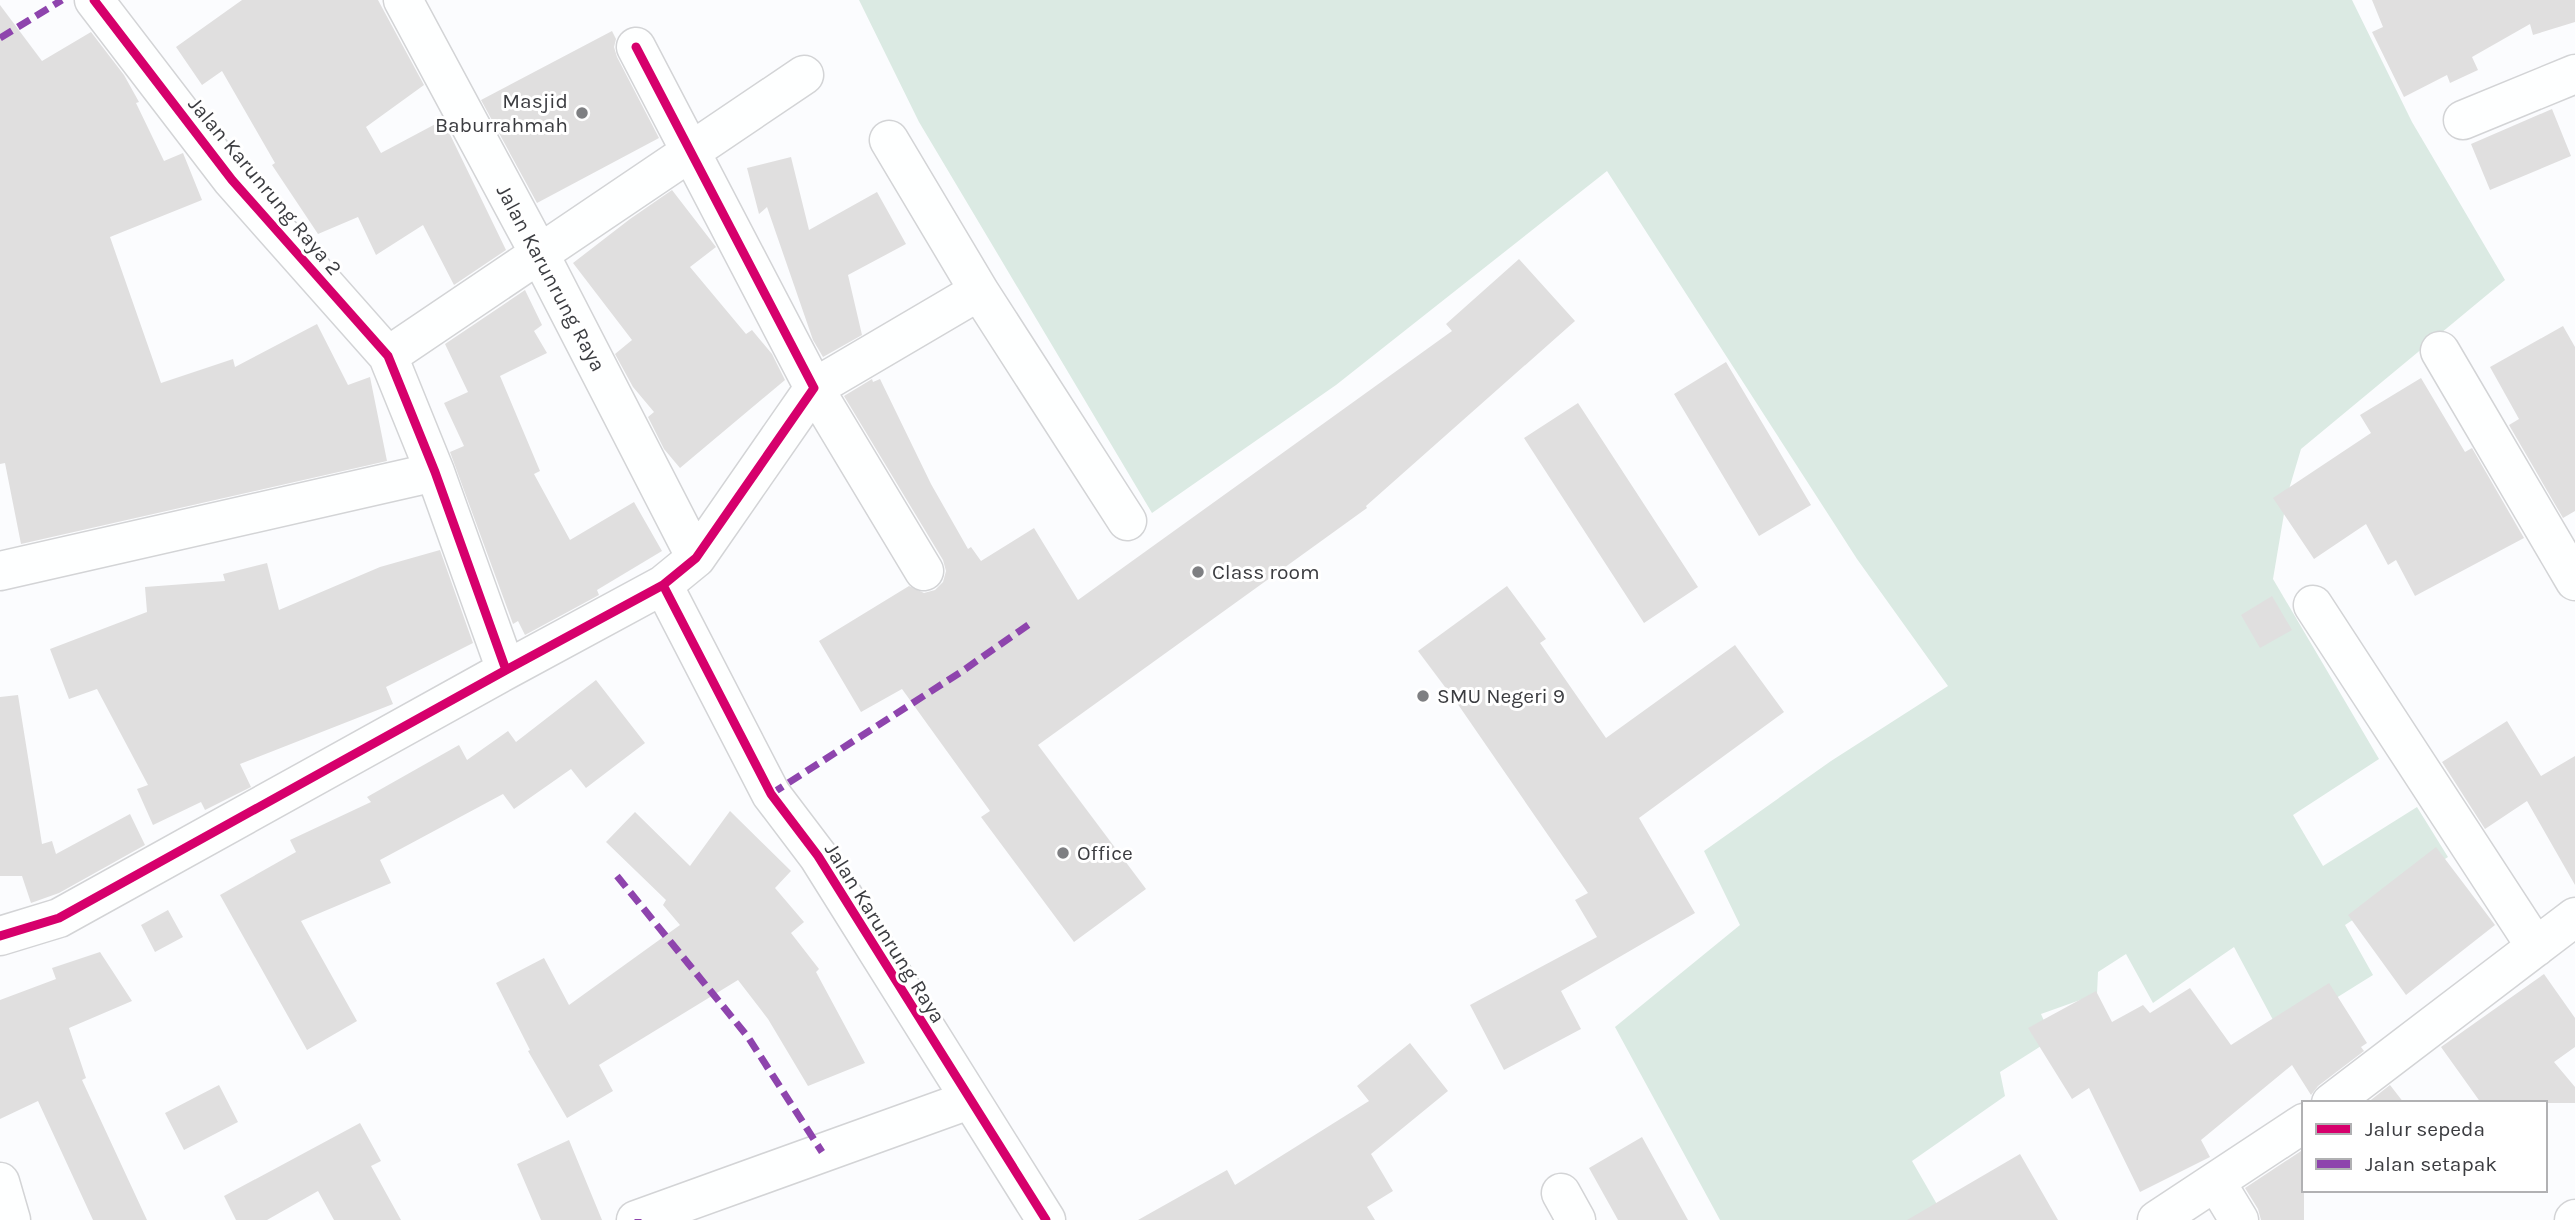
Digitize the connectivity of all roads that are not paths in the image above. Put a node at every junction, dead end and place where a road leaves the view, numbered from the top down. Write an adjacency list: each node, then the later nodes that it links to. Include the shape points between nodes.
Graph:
1 (94, 0): 12 (street, Jalan Karunrung Raya 2, via 232,180)
2 (403, 0): 9 (street, Jalan Karunrung Raya)
3 (636, 47): 8 (street)
4 (804, 75): 8 (street)
5 (2574, 77): 6 (street)
6 (2463, 120)
7 (889, 140): 10 (street)
8 (690, 153): 9 (street); 13 (street)
9 (540, 255): 12 (street); 16 (street, Jalan Karunrung Raya)
10 (979, 291): 13 (street); 15 (street)
11 (2440, 351): 19 (street)
12 (388, 356): 14 (street, Jalan Karunrung Raya 2)
13 (814, 388): 16 (street); 18 (street)
14 (435, 472): 17 (street); 22 (street, Jalan Karunrung Raya 2)
15 (1127, 521)
16 (696, 558): 20 (street)
17 (0, 570)
18 (924, 571)
19 (2575, 581)
20 (663, 585): 22 (street); 26 (street, Jalan Karunrung Raya, via 771,794 817,856)
21 (2313, 605): 25 (street)
22 (506, 670): 24 (street, via 59,918)
23 (2575, 918): 25 (street)
24 (0, 936)
25 (2536, 947): 27 (street)
26 (969, 1100): 32 (street); 33 (street, Jalan Karunrung Raya)
27 (2334, 1101)
28 (2302, 1124): 30 (street)
29 (0, 1182): 31 (street)
30 (2216, 1182): 34 (street); 35 (street)
31 (11, 1220)
32 (638, 1220)
33 (1046, 1220)
34 (2157, 1220)
35 (2239, 1220)

